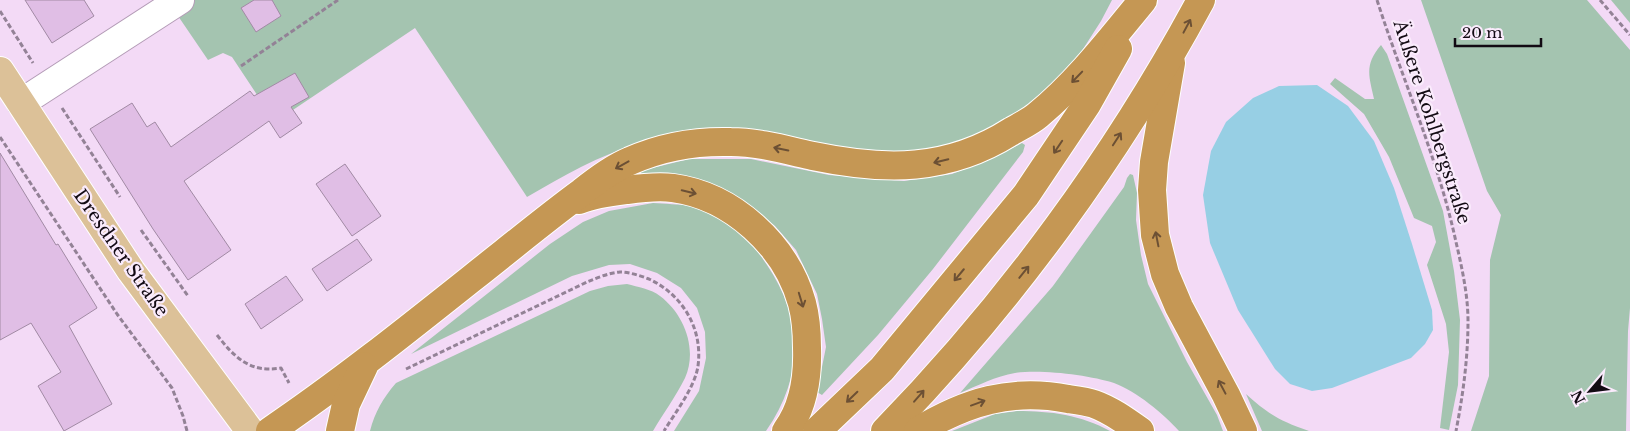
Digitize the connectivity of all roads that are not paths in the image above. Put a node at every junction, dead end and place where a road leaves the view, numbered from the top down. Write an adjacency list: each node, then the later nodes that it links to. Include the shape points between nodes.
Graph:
1 (180, 0): 6 (street)
2 (1145, 0): 7 (highway, one-way to 7, via 1092,62 1037,116 976,150 940,162 887,166 836,161 733,142 685,145 629,161); 13 (highway, one-way to 13, via 1087,104 1026,195 882,369)
3 (1201, 0): 4 (highway, one-way to 3)
4 (1173, 51): 14 (highway, one-way to 4, via 984,321 1053,235); 17 (highway, one-way to 4, via 1179,307 1165,274 1155,235 1154,162)
5 (0, 71): 6 (main road, Dresdner Straße)
6 (21, 103): 9 (main road, Dresdner Straße, via 131,271)
7 (557, 210): 8 (highway); 12 (highway, one-way to 12, via 586,197 610,192 671,188 720,203 742,216 761,234 792,277 802,302 806,327 808,360 803,394)
8 (365, 362): 10 (highway); 11 (highway, via 346,404)
9 (250, 431)
10 (270, 431)
11 (340, 431)
12 (786, 431)
13 (817, 431)
14 (885, 431)
15 (918, 431): 16 (highway, one-way to 16, via 956,411 993,398 1025,395 1094,404)
16 (1140, 431)
17 (1243, 431)

